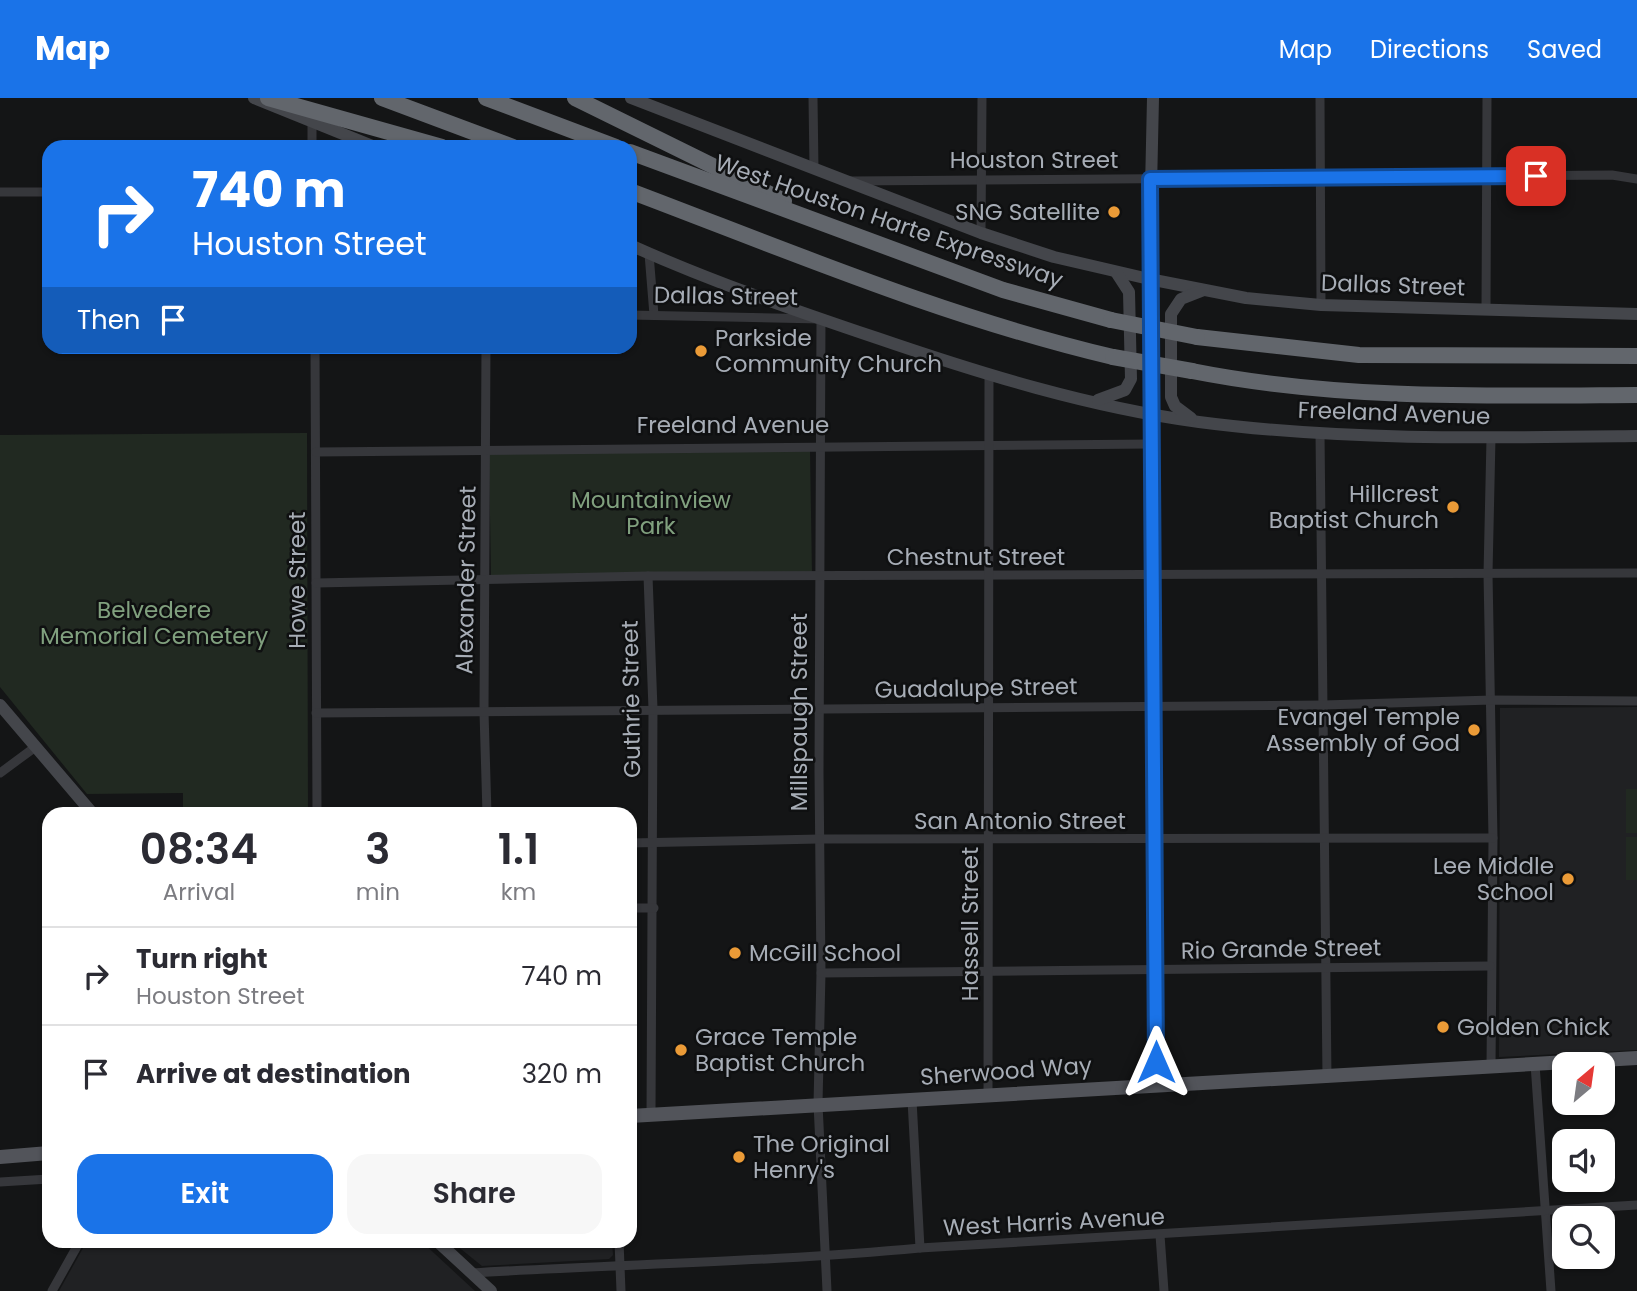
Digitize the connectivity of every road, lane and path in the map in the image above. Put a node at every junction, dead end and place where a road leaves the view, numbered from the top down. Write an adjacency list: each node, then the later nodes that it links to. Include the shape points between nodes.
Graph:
1 (254, 98): 13 (main road)
2 (268, 98): 16 (highway)
3 (382, 98): 17 (highway)
4 (486, 98): 18 (highway)
5 (575, 98): 32 (highway)
6 (631, 98): 12 (main road, Dallas Street)
7 (813, 98): 20 (street)
8 (982, 98): 23 (street)
9 (1153, 98): 24 (main road)
10 (1320, 98): 25 (street)
11 (1487, 98): 21 (street)
12 (647, 101): 20 (main road, Dallas Street)
13 (312, 123): 14 (street); 15 (main road)
14 (312, 140)
15 (357, 140)
16 (417, 140)
17 (494, 140)
18 (597, 140)
19 (637, 155): 32 (highway, West Houston Harte Expressway)
20 (814, 169): 26 (main road, Dallas Street)
21 (1486, 176): 22 (street, Houston Street); 25 (street, Houston Street); 40 (street)
22 (1637, 178)
23 (981, 179): 24 (street, Houston Street); 26 (street, Houston Street); 31 (street)
24 (1150, 179): 25 (street, Houston Street); 37 (main road)
25 (1321, 179): 39 (street)
26 (851, 181): 31 (main road, Dallas Street)
27 (0, 192): 28 (street)
28 (42, 192)
29 (637, 194): 35 (highway)
30 (637, 205): 35 (highway)
31 (981, 233): 36 (main road, Dallas Street)
32 (862, 240): 48 (highway, West Houston Harte Expressway, bridge, via 1003,290 1111,320 1197,337 1359,355)
33 (637, 248): 34 (main road, Freeland Avenue)
34 (649, 254): 43 (street); 44 (main road, Freeland Avenue)
35 (825, 265): 51 (highway, bridge, via 1038,340 1252,383 1354,393)
36 (1115, 271): 37 (main road, Dallas Street); 52 (main road, via 1129,292 1131,379 1125,390)
37 (1149, 279): 38 (main road, Dallas Street); 53 (main road)
38 (1205, 290): 39 (main road, Dallas Street); 54 (main road, via 1181,299 1171,314 1171,397 1175,406)
39 (1321, 305): 40 (main road, Dallas Street)
40 (1486, 309): 41 (main road, Dallas Street)
41 (1637, 314)
42 (637, 315): 43 (street, Dallas Street)
43 (654, 315): 44 (street, Dallas Street)
44 (821, 319): 50 (main road, Freeland Avenue); 60 (street, Millspaugh Street)
45 (1637, 346): 48 (highway)
46 (315, 354): 62 (street, Howe Street)
47 (486, 354): 61 (street, Alexander Street)
48 (1493, 355): 49 (highway, West Houston Harte Expressway)
49 (1637, 356)
50 (989, 376): 52 (main road, Freeland Avenue); 58 (street, Hassell Street)
51 (1637, 397)
52 (1094, 401): 53 (main road, Freeland Avenue)
53 (1150, 413): 54 (main road, Freeland Avenue); 59 (main road)
54 (1198, 422): 55 (main road, Freeland Avenue)
55 (1320, 433): 57 (main road, Freeland Avenue); 64 (street)
56 (1637, 436): 57 (main road, Freeland Avenue)
57 (1491, 438): 65 (street)
58 (987, 444): 59 (street, Freeland Avenue); 60 (street, Freeland Avenue); 68 (street, Hassell Street)
59 (1150, 444): 66 (main road)
60 (820, 445): 61 (street, Freeland Avenue); 69 (street, Millspaugh Street)
61 (487, 448): 62 (street, Freeland Avenue); 70 (street, Alexander Street)
62 (316, 452): 71 (street, Howe Street)
63 (1637, 573): 65 (street, Chestnut Street)
64 (1322, 574): 65 (street, Chestnut Street); 66 (street, Chestnut Street); 76 (street)
65 (1488, 574): 72 (street)
66 (1152, 575): 68 (street, Chestnut Street); 75 (main road)
67 (648, 576): 69 (street, Chestnut Street); 70 (street, Chestnut Street); 78 (street, Guthrie Street)
68 (989, 576): 69 (street, Chestnut Street); 77 (street, Hassell Street)
69 (819, 577): 79 (street, Millspaugh Street)
70 (486, 579): 71 (street, Chestnut Street); 80 (street, Alexander Street)
71 (316, 583): 81 (street, Howe Street)
72 (1492, 700): 73 (street, Guadalupe Street); 76 (street, Guadalupe Street); 87 (street)
73 (1637, 702)
74 (0, 705): 82 (main road)
75 (1153, 705): 76 (street, Guadalupe Street); 77 (street, Guadalupe Street); 91 (main road)
76 (1323, 705): 89 (street)
77 (990, 708): 79 (street, Guadalupe Street); 90 (street, Hassell Street)
78 (653, 709): 79 (street, Guadalupe Street); 80 (street, Guadalupe Street); 93 (street, Guthrie Street)
79 (819, 710): 88 (street, Millspaugh Street)
80 (484, 712): 81 (street, Guadalupe Street); 86 (street, Alexander Street)
81 (316, 713): 85 (street, Howe Street)
82 (34, 748): 83 (street); 84 (main road)
83 (0, 773)
84 (87, 807)
85 (317, 807)
86 (487, 807)
87 (1493, 838): 89 (street, San Antonio Street); 97 (street)
88 (819, 839): 90 (street, San Antonio Street); 93 (street, San Antonio Street); 99 (street, Millspaugh Street)
89 (1325, 839): 91 (street, San Antonio Street); 96 (street)
90 (989, 840): 91 (street, San Antonio Street); 100 (street, Hassell Street)
91 (1154, 841): 98 (main road)
92 (637, 843): 93 (street, San Antonio Street)
93 (652, 843): 95 (street, Guthrie Street)
94 (637, 908): 95 (street)
95 (654, 908): 109 (street, Guthrie Street)
96 (1326, 966): 97 (street, Rio Grande Street); 98 (street, Rio Grande Street); 104 (street)
97 (1490, 966): 103 (street)
98 (1155, 971): 100 (street, Rio Grande Street); 105 (main road)
99 (821, 973): 100 (street, Rio Grande Street); 108 (street, Millspaugh Street)
100 (989, 973): 106 (street, Hassell Street)
101 (1637, 1058): 102 (main road, Sherwood Way)
102 (1535, 1064): 103 (main road, Sherwood Way); 116 (street)
103 (1492, 1067): 104 (main road, Sherwood Way)
104 (1327, 1078): 105 (main road, Sherwood Way)
105 (1156, 1085): 106 (main road, Sherwood Way)
106 (988, 1095): 107 (main road, Sherwood Way)
107 (912, 1100): 108 (main road, Sherwood Way); 121 (street)
108 (818, 1104): 109 (main road, Sherwood Way); 122 (street, Millspaugh Street)
109 (651, 1115): 110 (main road, Sherwood Way)
110 (637, 1116)
111 (42, 1154): 112 (main road)
112 (0, 1157)
113 (42, 1179): 114 (street)
114 (0, 1182)
115 (1637, 1205): 116 (street, West Harris Avenue)
116 (1547, 1211): 117 (street, West Harris Avenue); 130 (street)
117 (1160, 1235): 121 (street, West Harris Avenue); 129 (street)
118 (76, 1248): 125 (street)
119 (445, 1248): 124 (main road)
120 (619, 1248): 123 (street)
121 (919, 1248): 122 (street, West Harris Avenue)
122 (825, 1257): 123 (street, West Harris Avenue); 128 (street, Millspaugh Street)
123 (620, 1264): 124 (street, West Harris Avenue); 127 (street)
124 (472, 1273): 126 (main road)
125 (52, 1291)
126 (491, 1291)
127 (621, 1291)
128 (827, 1291)
129 (1164, 1291)
130 (1551, 1291)

